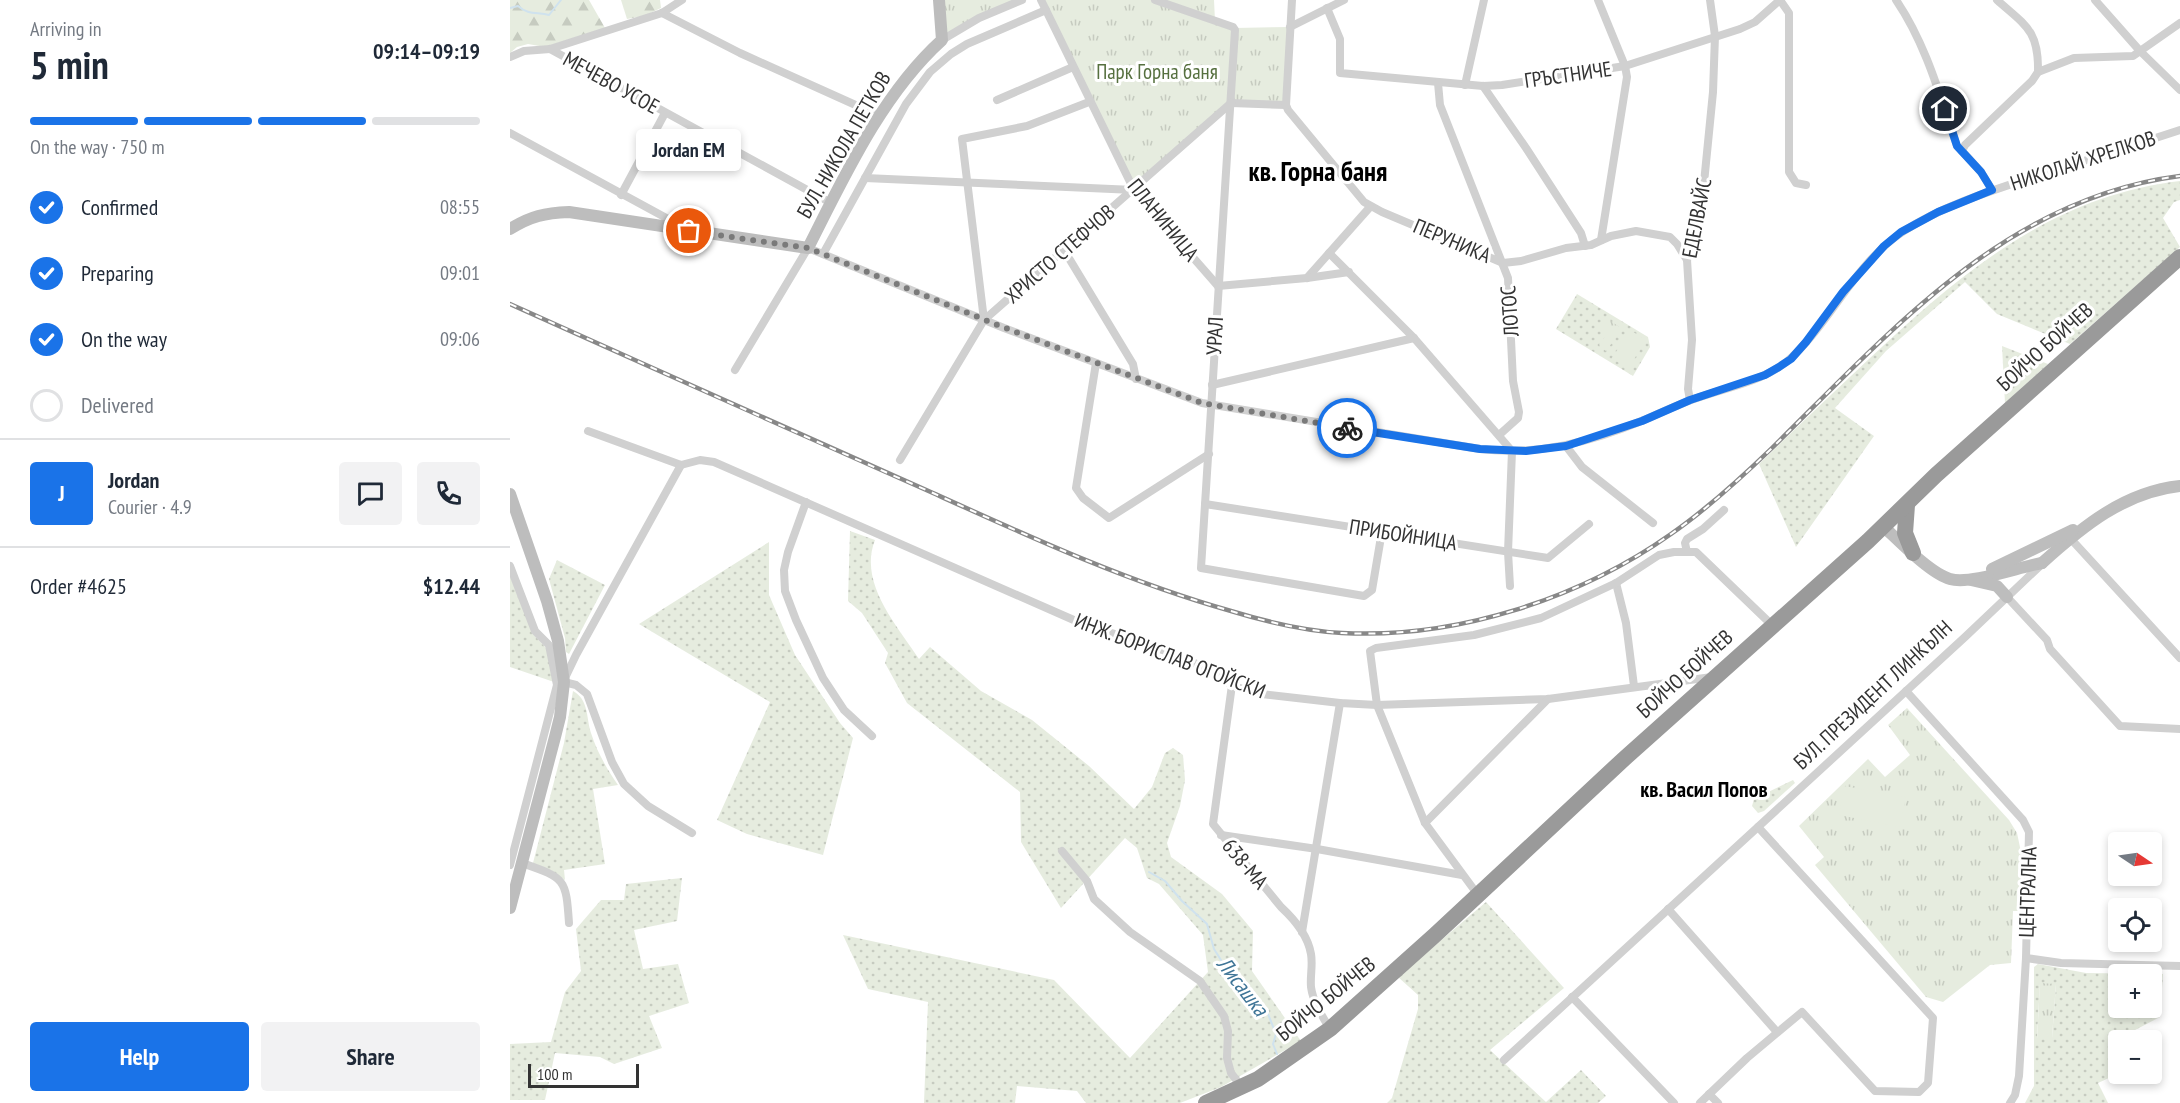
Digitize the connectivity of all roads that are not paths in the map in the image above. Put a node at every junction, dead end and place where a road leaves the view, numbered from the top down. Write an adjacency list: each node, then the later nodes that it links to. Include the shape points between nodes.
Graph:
1 (682, 0): 17 (street)
2 (939, 0): 21 (street)
3 (1022, 0): 21 (street, БУЛ. НИКОЛА ПЕТКОВ, via 979,18)
4 (1041, 0): 16 (street, ПЛАНИНИЦА)
5 (1155, 0): 34 (street, УРАЛ, via 1235,28)
6 (1292, 0): 19 (street)
7 (1344, 0): 15 (street)
8 (1484, 0): 29 (street)
9 (1598, 0): 25 (street)
10 (1710, 0): 20 (street, ЕДЕЛВАЙС)
11 (1780, 0): 20 (street, ГРЪСТНИЧЕ, via 1755,22); 43 (street, via 1789,13 1789,172 1796,183)
12 (1896, 0): 40 (street, via 1926,57)
13 (1997, 0): 27 (street, via 2024,21 2033,36)
14 (2095, 0): 23 (street)
15 (1327, 8): 19 (street); 28 (street, ГРЪСТНИЧЕ, via 1340,39 1340,74)
16 (1046, 10): 26 (street, ПЛАНИНИЦА); 41 (street, БУЛ. НИКОЛА ПЕТКОВ, via 967,44 930,72 906,104)
17 (662, 13): 22 (street); 37 (street)
18 (2180, 23): 23 (street)
19 (1290, 27): 35 (street)
20 (1715, 36): 25 (street, ГРЪСТНИЧЕ); 58 (street, ЕДЕЛВАЙС, via 1702,203)
21 (942, 40): 37 (street, БУЛ. НИКОЛА ПЕТКОВ, via 898,86)
22 (550, 49): 24 (street, via 524,51); 36 (street, МЕЧЕВО УСОЕ)
23 (2140, 51): 27 (street, via 2133,56 2074,58); 31 (street)
24 (510, 57)
25 (1625, 66): 30 (street, ГРЪСТНИЧЕ); 51 (street, via 1627,77)
26 (1073, 68): 32 (street); 33 (street, ПЛАНИНИЦА)
27 (2038, 72): 40 (street)
28 (1438, 83): 29 (street, ГРЪСТНИЧЕ); 59 (street, ЛОТОС, via 1440,105)
29 (1465, 85): 30 (street, ГРЪСТНИЧЕ)
30 (1484, 86): 52 (street, via 1581,233)
31 (2180, 90)
32 (998, 100)
33 (1089, 102): 42 (street, via 1027,126 962,139); 44 (street, ПЛАНИНИЦА)
34 (1231, 103): 35 (street); 44 (street, ХРИСТО СТЕФЧОВ); 62 (street, УРАЛ)
35 (1286, 105): 48 (street, ПЕРУНИКА)
36 (665, 113): 46 (street); 47 (street, МЕЧЕВО УСОЕ)
37 (880, 116): 47 (street, БУЛ. НИКОЛА ПЕТКОВ)
38 (2180, 130): 45 (street, НИКОЛАЙ ХРЕЛКОВ)
39 (510, 133): 46 (street)
40 (1962, 151): 45 (street)
41 (865, 178): 42 (street); 56 (street, БУЛ. НИКОЛА ПЕТКОВ)
42 (967, 181): 44 (street); 63 (street)
43 (1806, 185)
44 (1134, 190): 54 (street, ХРИСТО СТЕФЧОВ); 62 (street, ПЛАНИНИЦА)
45 (1992, 190): 69 (street, НИКОЛАЙ ХРЕЛКОВ, via 1938,212 1884,246 1785,363 1765,375)
46 (621, 195): 50 (street)
47 (831, 203): 53 (street, БУЛ. НИКОЛА ПЕТКОВ)
48 (1370, 207): 55 (street); 59 (street, ПЕРУНИКА)
49 (510, 229): 50 (street, БУЛ. НИКОЛА ПЕТКОВ, via 527,218 569,212)
50 (689, 231): 53 (street, БУЛ. НИКОЛА ПЕТКОВ)
51 (1601, 240): 52 (street, ПЕРУНИКА); 58 (street, ПЕРУНИКА, via 1631,231 1666,235)
52 (1585, 246): 59 (street, ПЕРУНИКА)
53 (808, 248): 56 (street, НИКОЛАЙ ХРЕЛКОВ); 66 (street)
54 (1064, 250): 63 (street, ХРИСТО СТЕФЧОВ); 67 (street, via 1133,363)
55 (1329, 253): 60 (street); 61 (street)
56 (823, 254): 63 (street, НИКОЛАЙ ХРЕЛКОВ)
57 (2180, 257): 82 (highway, БОЙЧО БОЙЧЕВ)
58 (1687, 260): 69 (street, ЕДЕЛВАЙС, via 1692,340)
59 (1503, 263): 72 (street, ЛОТОС, via 1508,278 1513,381 1519,412 1518,418)
60 (1348, 272): 61 (street); 64 (street)
61 (1307, 278): 62 (street)
62 (1218, 286): 68 (street, УРАЛ)
63 (984, 320): 65 (street, НИКОЛАЙ ХРЕЛКОВ); 76 (street, ХРИСТО СТЕФЧОВ)
64 (1414, 338): 68 (street); 72 (street)
65 (1096, 363): 67 (street, НИКОЛАЙ ХРЕЛКОВ); 75 (street, via 1076,488 1083,498 1109,518)
66 (735, 370)
67 (1136, 379): 70 (street, НИКОЛАЙ ХРЕЛКОВ)
68 (1212, 385): 70 (street, УРАЛ)
69 (1690, 400): 73 (street, НИКОЛАЙ ХРЕЛКОВ)
70 (1211, 406): 74 (street, НИКОЛАЙ ХРЕЛКОВ); 75 (street, УРАЛ)
71 (588, 431): 77 (street, ИНЖ. БОРИСЛАВ ОГОЙСКИ)
72 (1499, 435): 74 (street)
73 (1566, 446): 74 (street, НИКОЛАЙ ХРЕЛКОВ); 85 (street, via 1582,467)
74 (1512, 451): 91 (street)
75 (1209, 454): 81 (street, УРАЛ)
76 (900, 460)
77 (681, 465): 80 (street, ИНЖ. БОРИСЛАВ ОГОЙСКИ, via 700,460 714,462); 104 (street)
78 (2180, 486): 84 (street, БУЛ. ПРЕЗИДЕНТ ЛИНКЪЛН, via 2142,494)
79 (510, 494): 104 (street, via 558,641)
80 (806, 502): 105 (street, ИНЖ. БОРИСЛАВ ОГОЙСКИ, via 1076,621 1186,658); 112 (street, via 788,552 785,591 823,678 844,710)
81 (1205, 504): 88 (street, ПРИБОЙНИЦА); 88 (street, УРАЛ, via 1201,568 1364,596 1372,590)
82 (1907, 505): 87 (highway, БОЙЧО БОЙЧЕВ); 93 (highway, via 1905,533)
83 (1724, 510): 92 (street, via 1687,539)
84 (2092, 521): 89 (street, БУЛ. ПРЕЗИДЕНТ ЛИНКЪЛН); 90 (street)
85 (1653, 523)
86 (1589, 524): 91 (street, ПРИБОЙНИЦА, via 1548,558)
87 (1884, 527): 93 (street); 101 (highway, БОЙЧО БОЙЧЕВ)
88 (1382, 531): 91 (street, ПРИБОЙНИЦА)
89 (2070, 538): 94 (street, БУЛ. ПРЕЗИДЕНТ ЛИНКЪЛН); 102 (street)
90 (2031, 551): 94 (street, via 2038,553); 96 (street)
91 (1509, 552): 99 (street)
92 (1686, 552): 98 (street, via 1659,555); 101 (street, via 1696,552)
93 (1913, 553): 97 (street, via 1943,577)
94 (2042, 563): 96 (street); 100 (street, БУЛ. ПРЕЗИДЕНТ ЛИНКЪЛН)
95 (510, 566): 104 (street, via 535,632 549,645)
96 (1984, 576): 97 (street)
97 (1970, 580): 100 (street, via 1997,586)
98 (1616, 583): 106 (street); 110 (street, via 1540,618 1474,635 1370,651)
99 (1510, 586)
100 (2007, 597): 107 (street, БУЛ. ПРЕЗИДЕНТ ЛИНКЪЛН); 111 (street, via 2120,726)
101 (1773, 626): 103 (highway, БОЙЧО БОЙЧЕВ)
102 (2180, 658)
103 (1716, 676): 106 (street, ИНЖ. БОРИСЛАВ ОГОЙСКИ); 121 (highway, БОЙЧО БОЙЧЕВ)
104 (560, 683): 115 (street, via 576,685 587,693 624,784 648,806); 119 (street, via 560,717 555,738)
105 (1232, 685): 109 (street, ИНЖ. БОРИСЛАВ ОГОЙСКИ, via 1267,696); 116 (street, 638-МА, via 1213,824)
106 (1634, 686): 108 (street, ИНЖ. БОРИСЛАВ ОГОЙСКИ)
107 (1906, 691): 114 (street, БУЛ. ПРЕЗИДЕНТ ЛИНКЪЛН); 126 (street, ЦЕНТРАЛНА, via 2026,826 2030,841)
108 (1548, 699): 110 (street, ИНЖ. БОРИСЛАВ ОГОЙСКИ); 113 (street)
109 (1341, 703): 110 (street, ИНЖ. БОРИСЛАВ ОГОЙСКИ); 117 (street)
110 (1377, 705): 113 (street)
111 (2180, 729)
112 (872, 736)
113 (1425, 823): 120 (street)
114 (1758, 827): 123 (street, БУЛ. ПРЕЗИДЕНТ ЛИНКЪЛН); 130 (street, via 1933,1018 1928,1083 1919,1092 1875,1091 1802,1012)
115 (692, 833)
116 (1221, 835): 117 (street); 125 (street, 638-МА)
117 (1317, 849): 120 (street); 125 (street)
118 (1062, 851): 132 (street, via 1087,882 1094,899 1130,932 1200,981 1224,1016 1227,1059)
119 (516, 864): 122 (street); 124 (street, via 554,875 563,885)
120 (1462, 875): 121 (street)
121 (1478, 895): 129 (highway, БОЙЧО БОЙЧЕВ)
122 (510, 908)
123 (1668, 909): 128 (street, БУЛ. ПРЕЗИДЕНТ ЛИНКЪЛН); 130 (street)
124 (569, 923)
125 (1302, 932): 129 (street, 638-МА, via 1311,952 1311,987 1319,1012)
126 (2026, 958): 127 (street, via 2061,963); 138 (street, ЦЕНТРАЛНА, via 2019,1076)
127 (2180, 966)
128 (1572, 997): 131 (street, БУЛ. ПРЕЗИДЕНТ ЛИНКЪЛН); 135 (street)
129 (1330, 1029): 132 (highway, БОЙЧО БОЙЧЕВ, via 1258,1079)
130 (1777, 1032): 133 (street)
131 (1504, 1060)
132 (1240, 1086): 134 (highway, БОЙЧО БОЙЧЕВ)
133 (1709, 1094): 136 (street); 137 (street)
134 (1206, 1103)
135 (1674, 1103)
136 (1700, 1103)
137 (1718, 1103)
138 (2010, 1103)

